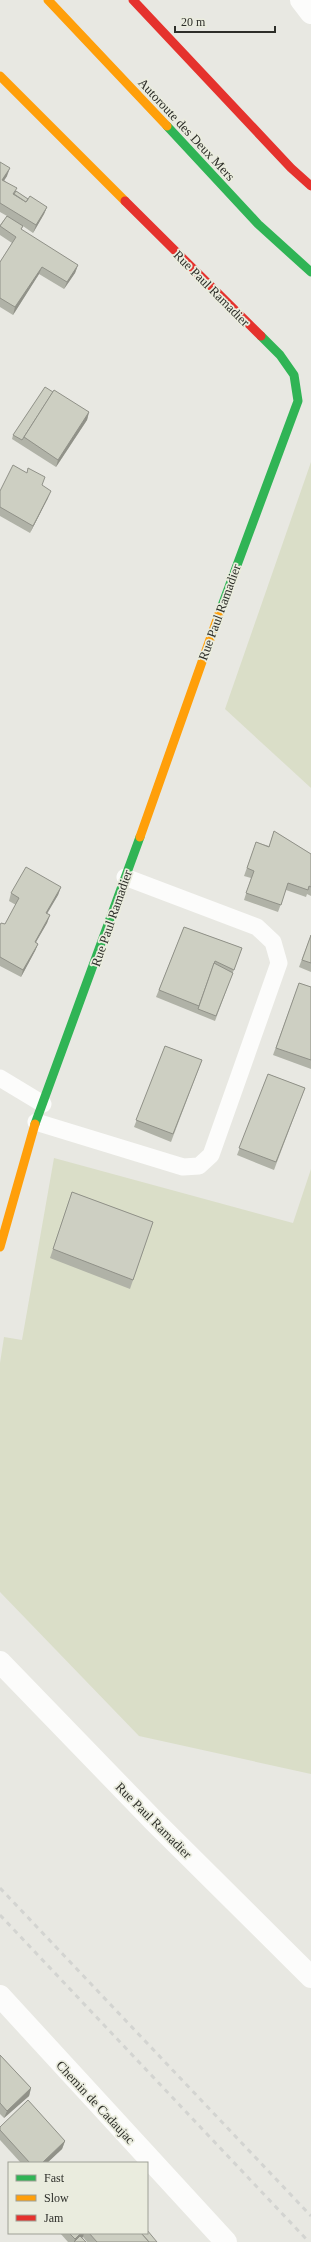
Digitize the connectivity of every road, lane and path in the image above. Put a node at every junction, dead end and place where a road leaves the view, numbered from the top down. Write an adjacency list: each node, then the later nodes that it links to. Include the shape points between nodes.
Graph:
1 (48, 0): 7 (main road, Autoroute des Deux Mers, via 258,224)
2 (133, 0): 6 (main road, via 291,168)
3 (300, 0): 4 (street)
4 (311, 13)
5 (0, 76): 8 (main road, Rue Paul Ramadier, via 280,355 294,375 298,400)
6 (311, 186)
7 (311, 272)
8 (125, 877): 10 (main road, Rue Paul Ramadier); 11 (lane, via 257,927 273,942 279,963 211,1155 199,1166 183,1167)
9 (0, 1078): 10 (lane)
10 (42, 1104): 11 (main road, Rue Paul Ramadier)
11 (36, 1122): 12 (main road, Rue Paul Ramadier)
12 (0, 1247)
13 (0, 1662): 14 (street, Rue Paul Ramadier, via 154,1821)
14 (311, 1976)
15 (0, 1996): 16 (street, Chemin de Cadaujac)
16 (226, 2242)

